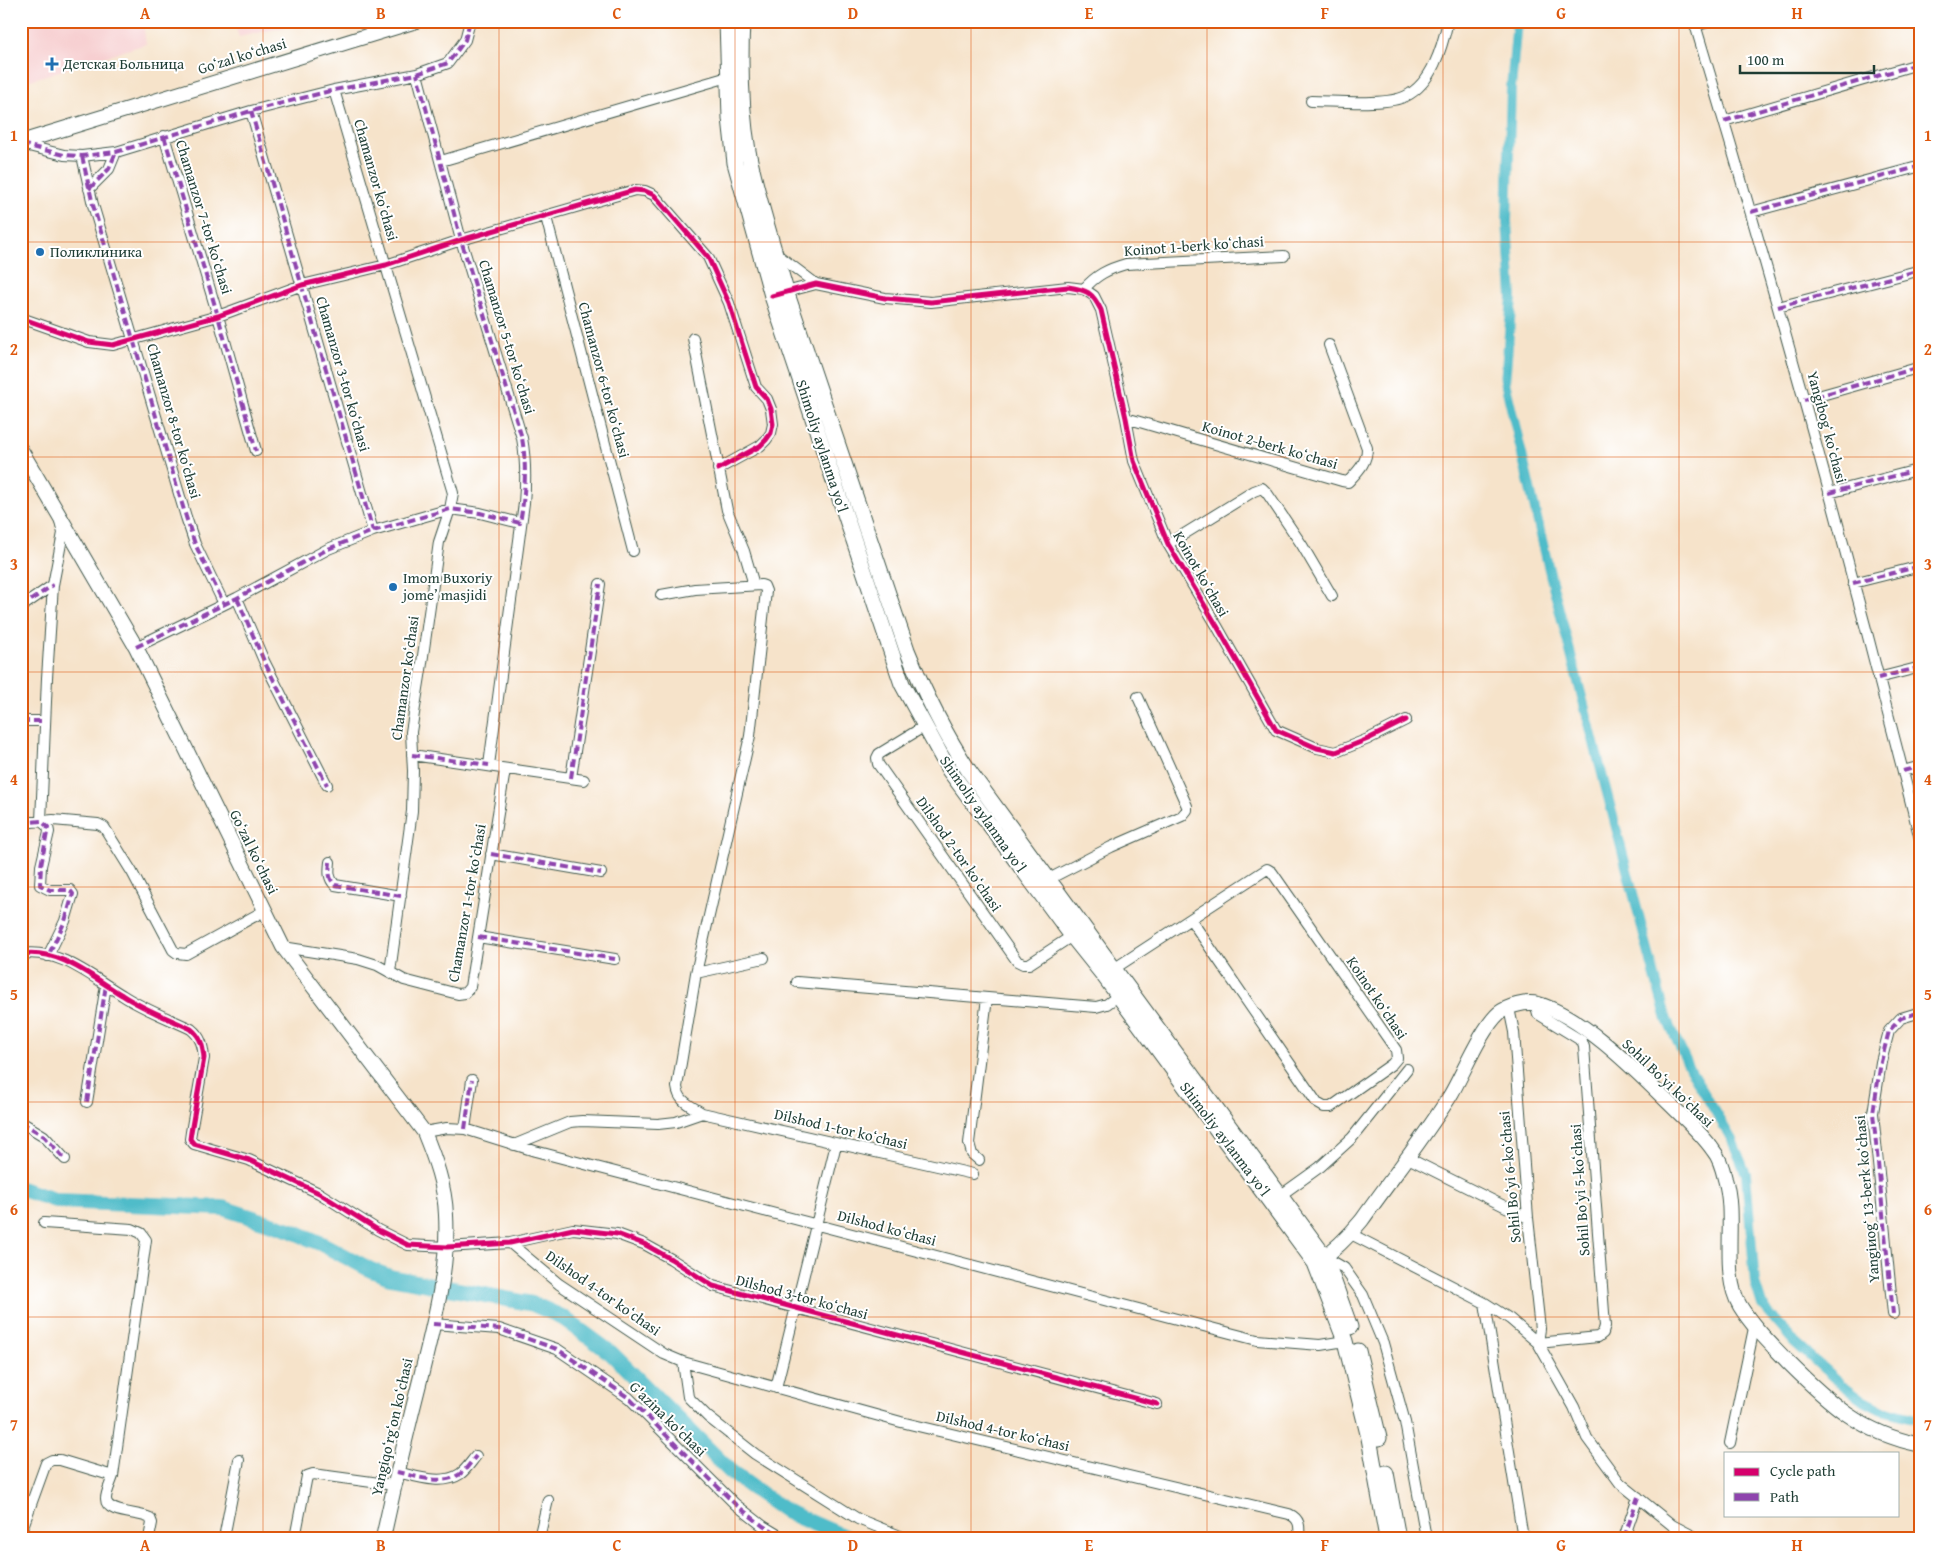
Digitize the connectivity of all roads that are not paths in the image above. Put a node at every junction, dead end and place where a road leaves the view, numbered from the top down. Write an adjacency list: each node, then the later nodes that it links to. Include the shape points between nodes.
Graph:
1 (416, 21): 16 (main road, Goʻzal koʻchasi)
2 (470, 21): 9 (street, via 465,40 448,63)
3 (727, 21): 10 (main road, Shimoliy aylanma yoʻl)
4 (742, 21): 25 (main road, Shimoliy aylanma yoʻl, via 741,78 748,150)
5 (1448, 21): 12 (street, via 1435,63 1423,83 1406,96 1383,101)
6 (1711, 21): 7 (street)
7 (1695, 24): 14 (street, Yangibogʻ koʻchasi)
8 (1918, 64): 14 (street)
9 (416, 74): 11 (street); 19 (street, Chamanzor 5-tor koʻchasi)
10 (728, 77): 19 (street); 33 (main road, Shimoliy aylanma yoʻl, via 735,164)
11 (334, 90): 13 (street); 27 (street, Chamanzor koʻchasi)
12 (1310, 101)
13 (251, 110): 15 (street); 30 (street, Chamanzor 3-tor koʻchasi)
14 (1724, 121): 22 (street, Yangibogʻ koʻchasi)
15 (164, 136): 17 (street); 35 (street, Chamanzor 7-tor koʻchasi)
16 (21, 143): 18 (street, via 64,155)
17 (116, 152): 18 (street); 21 (street, via 109,169)
18 (82, 156): 21 (street, Chamanzor 8-tor koʻchasi)
19 (441, 161): 24 (street, Chamanzor 5-tor koʻchasi)
20 (1921, 166): 22 (street)
21 (89, 189): 37 (street, Chamanzor 8-tor koʻchasi)
22 (1751, 212): 34 (street, Yangibogʻ koʻchasi)
23 (546, 216): 24 (street); 45 (street, via 635,190 645,191 659,200 708,257 729,303 756,387 767,399 773,424 771,433 760,446); 53 (street, Chamanzor 6-tor koʻchasi)
24 (462, 240): 27 (street); 50 (street, Chamanzor 5-tor koʻchasi, via 522,438 526,477)
25 (775, 254): 29 (street); 32 (main road, Shimoliy aylanma yoʻl)
26 (1284, 256): 31 (street, Koinot 1-berk koʻchasi, via 1126,264 1107,269 1092,279)
27 (386, 265): 30 (street); 48 (street, Chamanzor koʻchasi, via 453,494)
28 (1921, 270): 34 (street)
29 (816, 284): 31 (street, via 885,298 931,302 1068,287); 32 (street)
30 (302, 286): 35 (street); 51 (street, Chamanzor 3-tor koʻchasi)
31 (1084, 290): 42 (street, Koinot koʻchasi, via 1094,296 1101,310)
32 (786, 291): 33 (street); 55 (main road, Shimoliy aylanma yoʻl)
33 (772, 296): 60 (main road, Shimoliy aylanma yoʻl)
34 (1778, 307): 41 (street, Yangibogʻ koʻchasi)
35 (218, 316): 37 (street); 44 (street, Chamanzor 7-tor koʻchasi)
36 (21, 318): 37 (street, via 101,345)
37 (134, 338): 64 (street, Chamanzor 8-tor koʻchasi, via 195,544)
38 (693, 338): 45 (street)
39 (1329, 345): 42 (street, Koinot 2-berk koʻchasi, via 1367,448 1367,457 1360,470 1348,482)
40 (1921, 368): 41 (street)
41 (1804, 400): 47 (street, Yangibogʻ koʻchasi)
42 (1126, 418): 52 (street, Koinot koʻchasi, via 1134,461)
43 (21, 450): 49 (main road, Goʻzal koʻchasi)
44 (256, 451)
45 (718, 468): 59 (street, via 727,510)
46 (1921, 469): 47 (street)
47 (1829, 493): 56 (street, Yangibogʻ koʻchasi)
48 (450, 509): 50 (street); 51 (street); 74 (street, Chamanzor koʻchasi, via 439,542 410,732)
49 (58, 512): 58 (street, via 63,533); 66 (main road, Goʻzal koʻchasi)
50 (520, 523): 75 (street, Chamanzor 5-tor koʻchasi)
51 (373, 531): 63 (street, via 328,549)
52 (1168, 544): 62 (street, via 1262,488 1302,544); 70 (street, Koinot koʻchasi, via 1276,730 1317,748 1336,752)
53 (633, 551)
54 (1921, 566): 56 (street)
55 (882, 578): 60 (main road); 88 (main road, Shimoliy aylanma yoʻl, via 922,687 954,747)
56 (1853, 583): 68 (street, Yangibogʻ koʻchasi)
57 (600, 584): 79 (street)
58 (54, 585): 65 (street); 72 (street)
59 (754, 585): 61 (street); 101 (street, via 764,586 766,591 750,736)
60 (868, 585): 73 (main road, Shimoliy aylanma yoʻl, via 902,684)
61 (661, 595)
62 (1332, 596)
63 (237, 598): 64 (street); 81 (street, via 264,661)
64 (224, 604): 66 (street)
65 (21, 608)
66 (136, 647): 90 (main road, Goʻzal koʻchasi)
67 (1921, 667): 68 (street)
68 (1878, 678): 78 (street, Yangibogʻ koʻchasi)
69 (1138, 698): 88 (street, via 1187,810 1182,816)
70 (1406, 720)
71 (21, 721): 72 (street)
72 (45, 721): 82 (street)
73 (925, 726): 92 (main road, Shimoliy aylanma yoʻl, via 948,770); 92 (street, Dilshod 2-tor koʻchasi, via 876,758 914,817 1017,961 1029,964)
74 (412, 755): 75 (street); 89 (street, Chamanzor koʻchasi, via 412,811)
75 (489, 765): 77 (street)
76 (1921, 766): 78 (street)
77 (505, 770): 79 (street); 85 (street, Chamanzor 1-tor koʻchasi)
78 (1903, 771): 84 (street, Yangibogʻ koʻchasi)
79 (571, 778): 80 (street)
80 (584, 780)
81 (327, 784)
82 (41, 821): 83 (street); 90 (street, via 104,827 177,953 186,954); 96 (street, via 49,832 40,885 50,890 70,890 73,894)
83 (21, 824)
84 (1921, 843)
85 (491, 854): 87 (street); 93 (street, Chamanzor 1-tor koʻchasi)
86 (330, 862): 89 (street, via 329,872 335,885)
87 (601, 873)
88 (1049, 879): 100 (main road, Shimoliy aylanma yoʻl)
89 (400, 896): 99 (street, Chamanzor koʻchasi)
90 (264, 911): 94 (main road, Goʻzal koʻchasi)
91 (1190, 920): 91 (street, Koinot koʻchasi, via 1262,871 1272,872 1396,1050 1392,1064 1331,1107 1317,1103); 100 (street, Koinot koʻchasi)
92 (1072, 936): 100 (main road, Shimoliy aylanma yoʻl)
93 (478, 937): 98 (street); 99 (street, Chamanzor 1-tor koʻchasi, via 470,987 465,993 404,980)
94 (283, 946): 99 (street, via 358,959); 115 (main road, Goʻzal koʻchasi)
95 (21, 954): 96 (street)
96 (48, 956): 103 (street, via 69,963)
97 (764, 958): 101 (street)
98 (615, 959)
99 (390, 972)
100 (1110, 972): 104 (main road, Shimoliy aylanma yoʻl); 122 (main road, Shimoliy aylanma yoʻl)
101 (696, 973): 112 (street, via 677,1087 678,1096)
102 (797, 982): 105 (street)
103 (106, 984): 111 (street); 128 (street, Dilshod 3-tor koʻchasi, via 198,1034 204,1058 190,1140 194,1144 249,1160 319,1193 408,1245)
104 (1118, 996): 105 (street, via 1096,1007); 129 (main road, Shimoliy aylanma yoʻl)
105 (987, 998): 120 (street, via 969,1143 972,1154)
106 (1535, 1003): 107 (main road); 135 (main road, Sohil Boʻyi koʻchasi, via 1577,1024 1627,1062 1714,1150 1726,1180 1731,1210 1730,1281); 137 (street, Sohil Boʻyi 5-koʻchasi, via 1538,1014 1580,1039 1584,1047 1605,1326 1598,1337)
107 (1510, 1008): 118 (main road, via 1499,1014 1487,1028 1450,1096); 123 (street, Sohil Boʻyi 6-koʻchasi)
108 (1921, 1012): 133 (street, Yangiиogʻ 13-berk koʻchasi, via 1902,1018 1889,1031 1872,1112)
109 (1408, 1070): 122 (street, via 1352,1138)
110 (472, 1080): 114 (street)
111 (87, 1102)
112 (702, 1113): 116 (street, Dilshod 1-tor koʻchasi); 117 (street, via 658,1124 570,1122)
113 (21, 1122): 119 (street, via 44,1136)
114 (465, 1129): 115 (street, Dilshod koʻchasi); 117 (street, Dilshod koʻchasi)
115 (424, 1132): 128 (main road, Goʻzal koʻchasi, via 442,1186)
116 (836, 1144): 121 (street, Dilshod 1-tor koʻchasi); 125 (street)
117 (514, 1145): 125 (street, Dilshod koʻchasi)
118 (1406, 1157): 123 (street); 126 (main road)
119 (65, 1158)
120 (979, 1160)
121 (973, 1174)
122 (1281, 1196): 129 (main road, Shimoliy aylanma yoʻl)
123 (1528, 1218): 137 (street, Sohil Boʻyi 6-koʻchasi, via 1540,1329)
124 (44, 1223): 145 (street, via 132,1229 142,1233 146,1240)
125 (817, 1225): 132 (street); 136 (street, Dilshod koʻchasi, via 1257,1340 1320,1346)
126 (1351, 1234): 129 (main road); 131 (street)
127 (510, 1243): 128 (street, Dilshod 3-tor koʻchasi); 132 (street, Dilshod 3-tor koʻchasi, via 573,1229 617,1234 644,1244 713,1286); 138 (street, Dilshod 4-tor koʻchasi, via 559,1284 664,1354)
128 (447, 1247): 130 (main road, Goʻzal koʻchasi)
129 (1320, 1260): 136 (main road, Shimoliy aylanma yoʻl); 160 (main road, Shimoliy aylanma yoʻl, via 1365,1376); 161 (street, via 1344,1268 1363,1295 1383,1343 1405,1422)
130 (445, 1261): 134 (main road, Yangiqoʻrgʻon koʻchasi)
131 (1484, 1303): 137 (street, via 1510,1319); 162 (street)
132 (796, 1308): 139 (street); 140 (street, Dilshod 3-tor koʻchasi)
133 (1893, 1314)
134 (433, 1324): 146 (main road, Yangiqoʻrgʻon koʻchasi); 156 (street, G'azina ko'chasi, via 499,1328 557,1349 630,1398 735,1504)
135 (1754, 1328): 141 (street); 142 (main road, Sohil Boʻyi koʻchasi, via 1825,1399 1879,1434)
136 (1345, 1341): 159 (main road, Shimoliy aylanma yoʻl, via 1370,1438)
137 (1538, 1343): 147 (street, via 1574,1407 1587,1438 1620,1483)
138 (683, 1362): 139 (street, Dilshod 4-tor koʻchasi); 157 (street, via 688,1397 716,1423 756,1454 858,1519)
139 (776, 1388): 158 (street, Dilshod 4-tor koʻchasi, via 901,1422 1289,1514 1299,1522)
140 (1157, 1404)
141 (1730, 1443)
142 (1921, 1445)
143 (476, 1456): 146 (street, via 460,1474 451,1478)
144 (239, 1460): 152 (street)
145 (113, 1476): 149 (street, via 60,1460 46,1463); 151 (street, via 107,1504 111,1509 150,1518)
146 (396, 1478): 153 (street, via 307,1476); 154 (main road, Yangiqoʻrgʻon koʻchasi)
147 (1638, 1497): 163 (street); 164 (street, via 1672,1524)
148 (548, 1500): 155 (street)
149 (21, 1534): 150 (street)
150 (25, 1538)
151 (149, 1538)
152 (224, 1538)
153 (295, 1538)
154 (383, 1538)
155 (538, 1538)
156 (783, 1538)
157 (905, 1538)
158 (1299, 1538)
159 (1387, 1538)
160 (1398, 1538)
161 (1426, 1538)
162 (1523, 1538)
163 (1624, 1538)
164 (1697, 1538)

